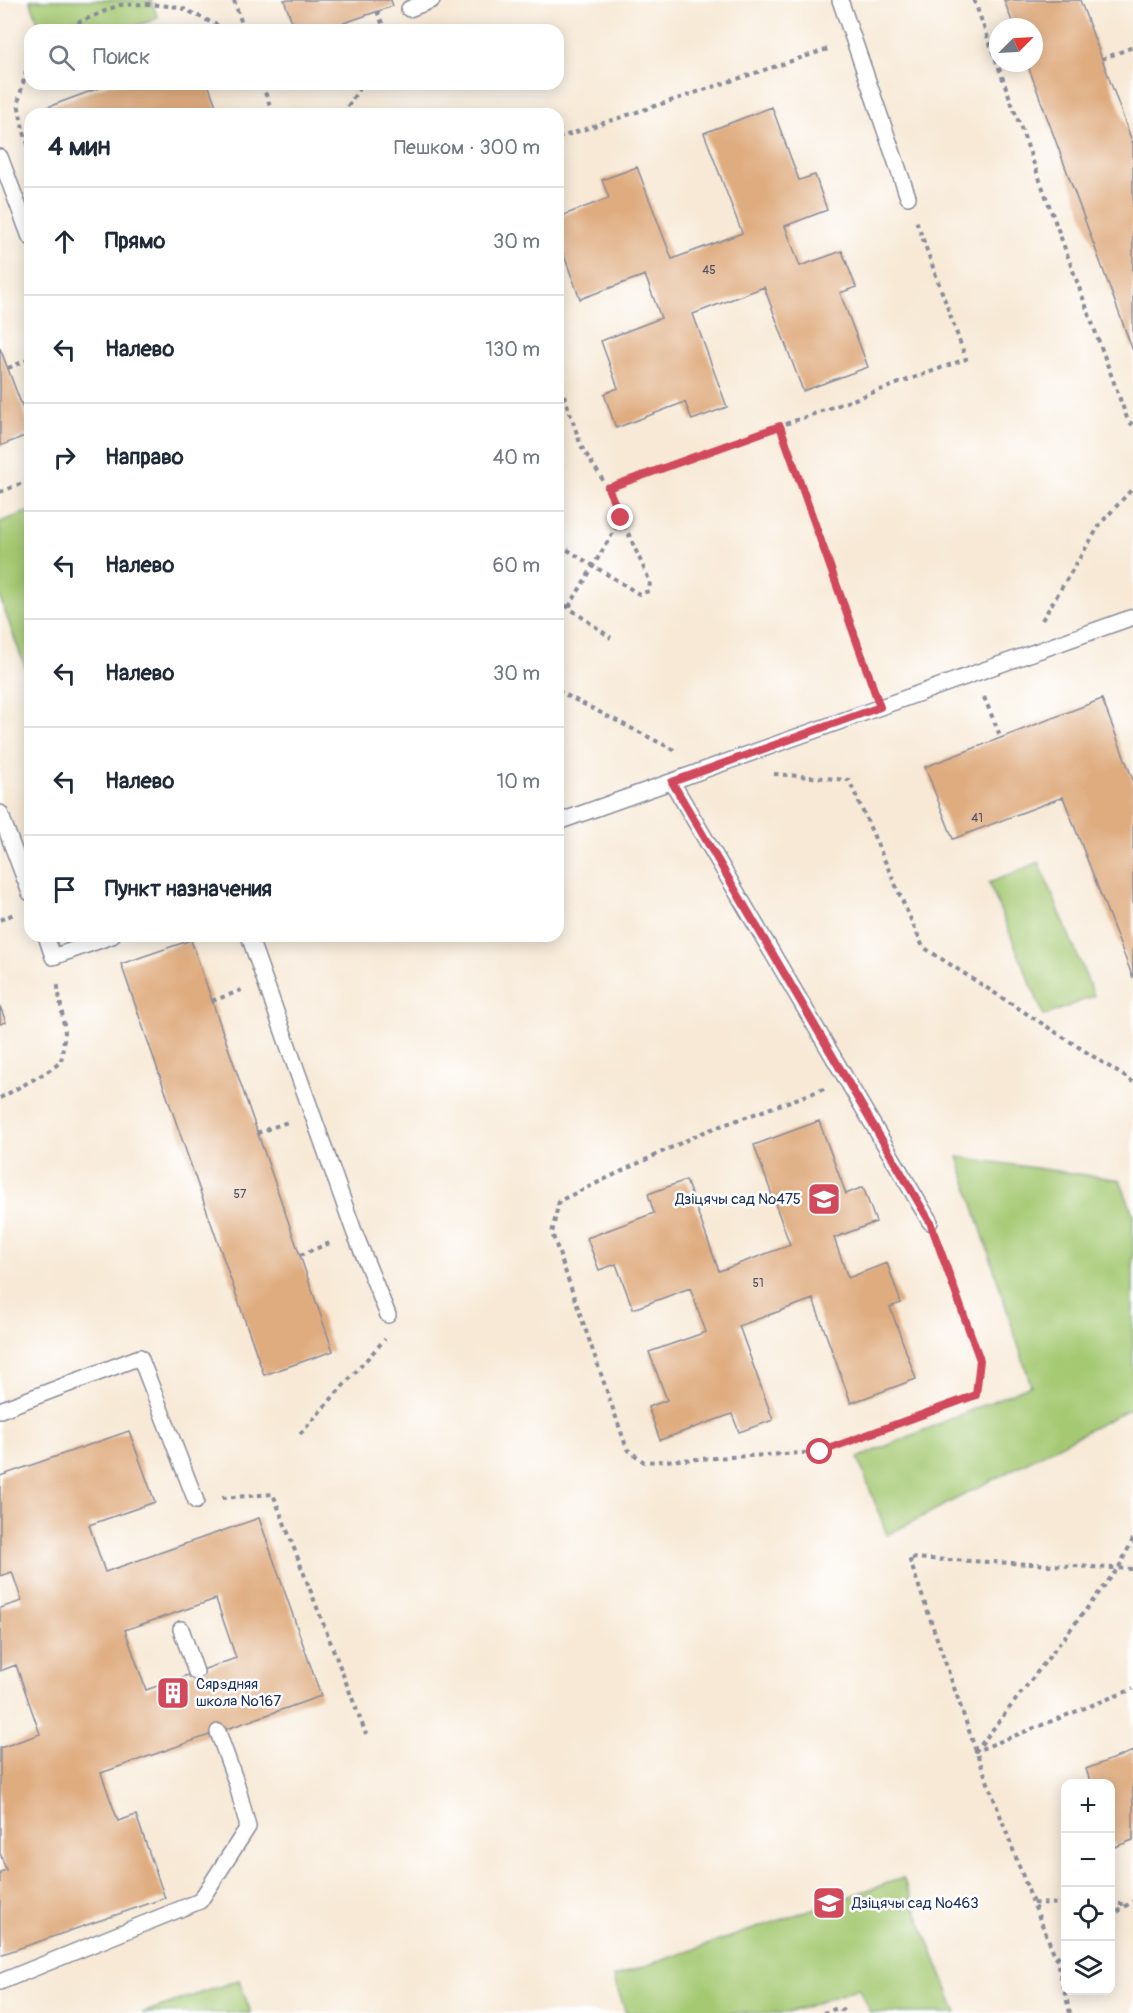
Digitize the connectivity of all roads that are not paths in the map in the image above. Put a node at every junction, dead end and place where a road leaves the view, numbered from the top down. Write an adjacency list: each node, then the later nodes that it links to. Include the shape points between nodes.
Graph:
1 (432, 0): 3 (lane)
2 (840, 0): 5 (lane)
3 (409, 9)
4 (0, 157): 6 (lane)
5 (908, 197)
6 (24, 221)
7 (1133, 617): 8 (lane)
8 (672, 782): 10 (lane); 15 (lane)
9 (0, 813): 11 (lane)
10 (564, 820)
11 (24, 877)
12 (48, 942): 13 (lane, via 53,957)
13 (95, 942)
14 (251, 942): 16 (lane, via 355,1234)
15 (930, 1222)
16 (388, 1315)
17 (0, 1410): 18 (lane, via 140,1357)
18 (196, 1501)
19 (181, 1629): 20 (lane)
20 (196, 1672)
21 (218, 1732): 22 (lane, via 248,1827 200,1901)
22 (0, 1982)

